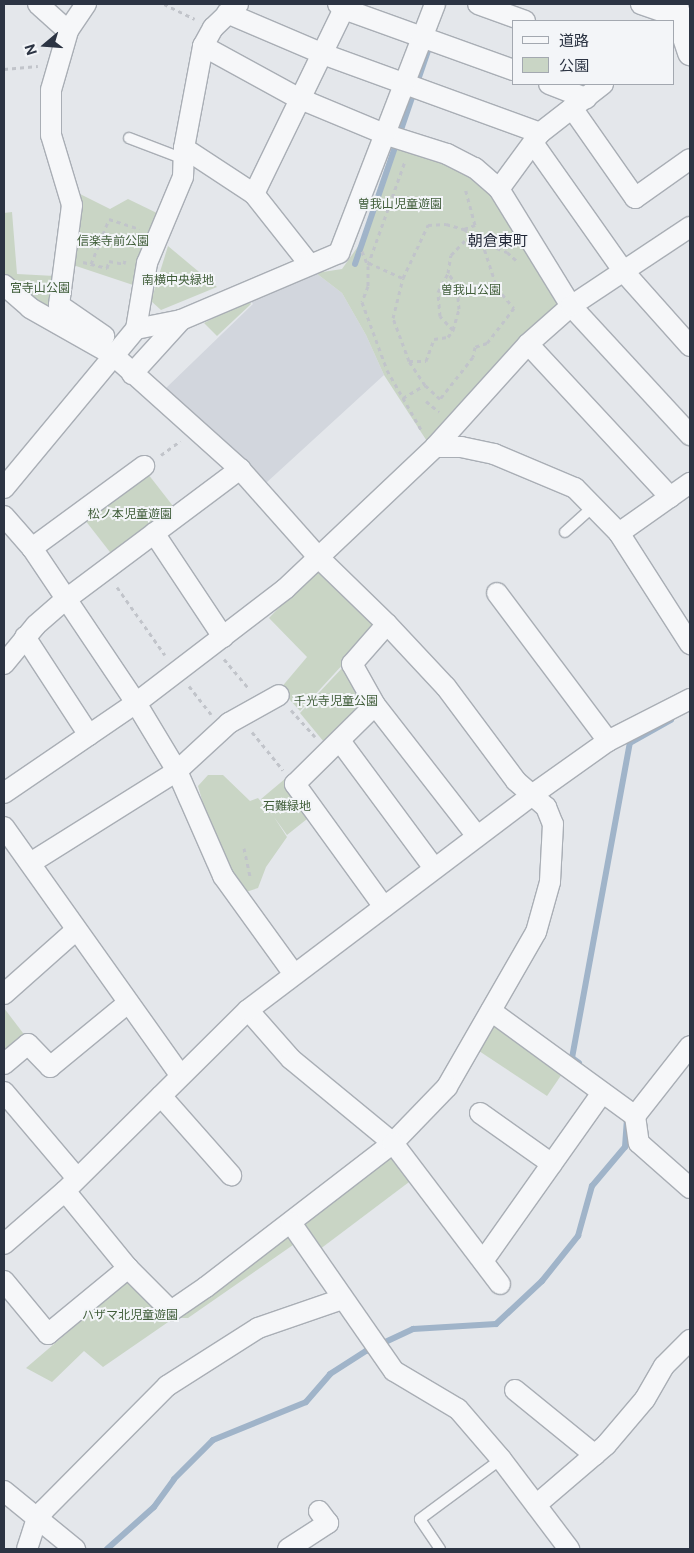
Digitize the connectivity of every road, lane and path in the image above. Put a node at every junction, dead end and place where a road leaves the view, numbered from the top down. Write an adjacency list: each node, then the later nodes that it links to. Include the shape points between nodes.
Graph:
1 (38, 4): 12 (street)
2 (86, 4): 12 (street)
3 (164, 4): 11 (path)
4 (435, 4): 13 (street)
5 (478, 4): 10 (street)
6 (641, 4): 9 (street)
7 (234, 6): 11 (street); 16 (street)
8 (341, 6): 13 (street); 16 (street)
9 (675, 14): 15 (street)
10 (522, 20)
11 (213, 28): 14 (street)
12 (68, 31): 17 (street)
13 (430, 38): 19 (street); 20 (street)
14 (203, 46): 23 (street); 28 (street)
15 (690, 52)
16 (322, 54): 20 (street); 23 (street)
17 (58, 65): 18 (path); 41 (street, via 51,90 51,135 72,205)
18 (4, 69)
19 (512, 70)
20 (413, 85): 26 (street); 27 (street)
21 (551, 85): 24 (street)
22 (602, 85): 24 (street)
23 (298, 98): 26 (street); 32 (street)
24 (579, 103): 27 (street); 29 (street, via 635,198)
25 (129, 138): 28 (lane)
26 (399, 138): 31 (street, via 476,168); 43 (path); 44 (street, via 339,253)
27 (537, 138): 31 (street); 45 (street)
28 (184, 153): 32 (street); 51 (street, via 183,178 147,263)
29 (690, 159)
30 (465, 189): 34 (path, via 475,225)
31 (498, 189): 49 (street)
32 (254, 194): 44 (street)
33 (690, 228): 45 (street)
34 (464, 229): 36 (path); 47 (path, via 446,224 428,225)
35 (135, 233): 42 (path, via 142,230 109,219)
36 (471, 234): 37 (path); 46 (path, via 451,255)
37 (482, 242): 39 (path); 58 (path, via 497,288 514,308 487,343 475,347 473,357 440,399)
38 (360, 245): 43 (path)
39 (507, 252)
40 (127, 256): 42 (path, via 124,264 109,261 107,268)
41 (65, 257): 42 (path); 55 (street, via 59,305)
42 (91, 264)
43 (369, 264): 47 (path); 59 (path, via 368,286 362,302 387,370)
44 (310, 265): 50 (street)
45 (624, 272): 49 (street); 54 (street)
46 (448, 273): 52 (path, via 457,285 459,309); 52 (path, via 438,292 438,308 440,316)
47 (403, 278): 56 (path, via 393,318)
48 (4, 285): 55 (street, via 30,308)
49 (571, 306): 53 (street); 63 (street)
50 (181, 320): 51 (street); 57 (street)
51 (136, 329): 55 (street)
52 (453, 330): 56 (path, via 448,337 434,339 426,361)
53 (528, 344): 64 (street); 69 (street)
54 (690, 346)
55 (117, 351): 57 (street); 67 (street)
56 (409, 361): 58 (path)
57 (132, 374): 62 (street)
58 (424, 385): 59 (path)
59 (403, 398): 64 (path)
60 (426, 401): 61 (path)
61 (440, 413)
62 (199, 429): 65 (path); 66 (street)
63 (690, 435)
64 (433, 448): 70 (street, via 461,447 494,454 575,488); 76 (street)
65 (144, 466): 75 (street)
66 (240, 469): 73 (street); 76 (street)
67 (6, 481)
68 (690, 483): 69 (street)
69 (670, 497): 74 (street)
70 (594, 506): 72 (lane); 74 (street)
71 (4, 516): 75 (street)
72 (565, 532)
73 (154, 533): 77 (street); 82 (street)
74 (619, 533): 83 (street)
75 (32, 548): 79 (street)
76 (318, 557): 80 (street); 82 (street, via 285,589)
77 (105, 570): 79 (street); 85 (path)
78 (497, 593): 93 (street)
79 (65, 600): 81 (street); 88 (street)
80 (387, 624): 89 (street, via 352,664); 98 (street, via 446,687 516,781)
81 (25, 637): 84 (street); 92 (street)
82 (218, 641): 85 (street); 86 (path)
83 (690, 644)
84 (4, 664)
85 (177, 672): 88 (street); 91 (path)
86 (270, 700): 90 (street); 94 (path)
87 (690, 700): 93 (street)
88 (136, 703): 92 (street); 95 (street)
89 (375, 705): 94 (street); 100 (street)
90 (239, 716): 91 (street); 96 (path)
91 (223, 728): 95 (street)
92 (89, 735): 97 (street)
93 (608, 741): 98 (street)
94 (334, 747): 96 (street); 103 (street)
95 (176, 772): 102 (street); 107 (street, via 223,876)
96 (294, 784): 105 (street)
97 (4, 793)
98 (532, 795): 100 (street); 111 (street, via 546,807 553,824 550,882 536,932)
99 (4, 828): 102 (street)
100 (477, 836): 103 (street)
101 (244, 848): 104 (path)
102 (32, 862): 106 (street)
103 (434, 868): 105 (street)
104 (251, 882)
105 (384, 907): 107 (street)
106 (76, 930): 108 (street); 109 (street)
107 (294, 974): 110 (street)
108 (4, 994)
109 (128, 1003): 113 (street, via 50,1068 28,1044); 114 (street)
110 (248, 1010): 114 (street); 120 (street, via 292,1059)
111 (491, 1011): 116 (street); 120 (street, via 447,1087)
112 (690, 1046): 119 (street)
113 (4, 1064)
114 (181, 1076): 117 (street)
115 (4, 1092): 123 (street)
116 (602, 1094): 119 (street); 121 (street)
117 (161, 1096): 122 (street); 123 (street)
118 (480, 1113): 121 (street)
119 (634, 1116): 124 (street, via 639,1143)
120 (393, 1143): 125 (street); 127 (street)
121 (552, 1164): 127 (street)
122 (231, 1175)
123 (71, 1185): 126 (street); 128 (street)
124 (690, 1188)
125 (291, 1223): 128 (street, via 171,1311); 131 (street)
126 (4, 1244)
127 (483, 1262): 130 (street)
128 (128, 1268): 129 (street, via 48,1334)
129 (4, 1281)
130 (500, 1284)
131 (342, 1299): 135 (street, via 394,1371 458,1409); 138 (street, via 258,1328 166,1386)
132 (690, 1340): 134 (street, via 664,1366 645,1399)
133 (515, 1390): 134 (street)
134 (594, 1455): 137 (street)
135 (501, 1459): 137 (street); 144 (lane, via 420,1519)
136 (4, 1492): 138 (street)
137 (536, 1505): 140 (street)
138 (37, 1518): 141 (street); 142 (street)
139 (327, 1522): 143 (street)
140 (562, 1547)
141 (27, 1549)
142 (75, 1549)
143 (288, 1549)
144 (440, 1549)

